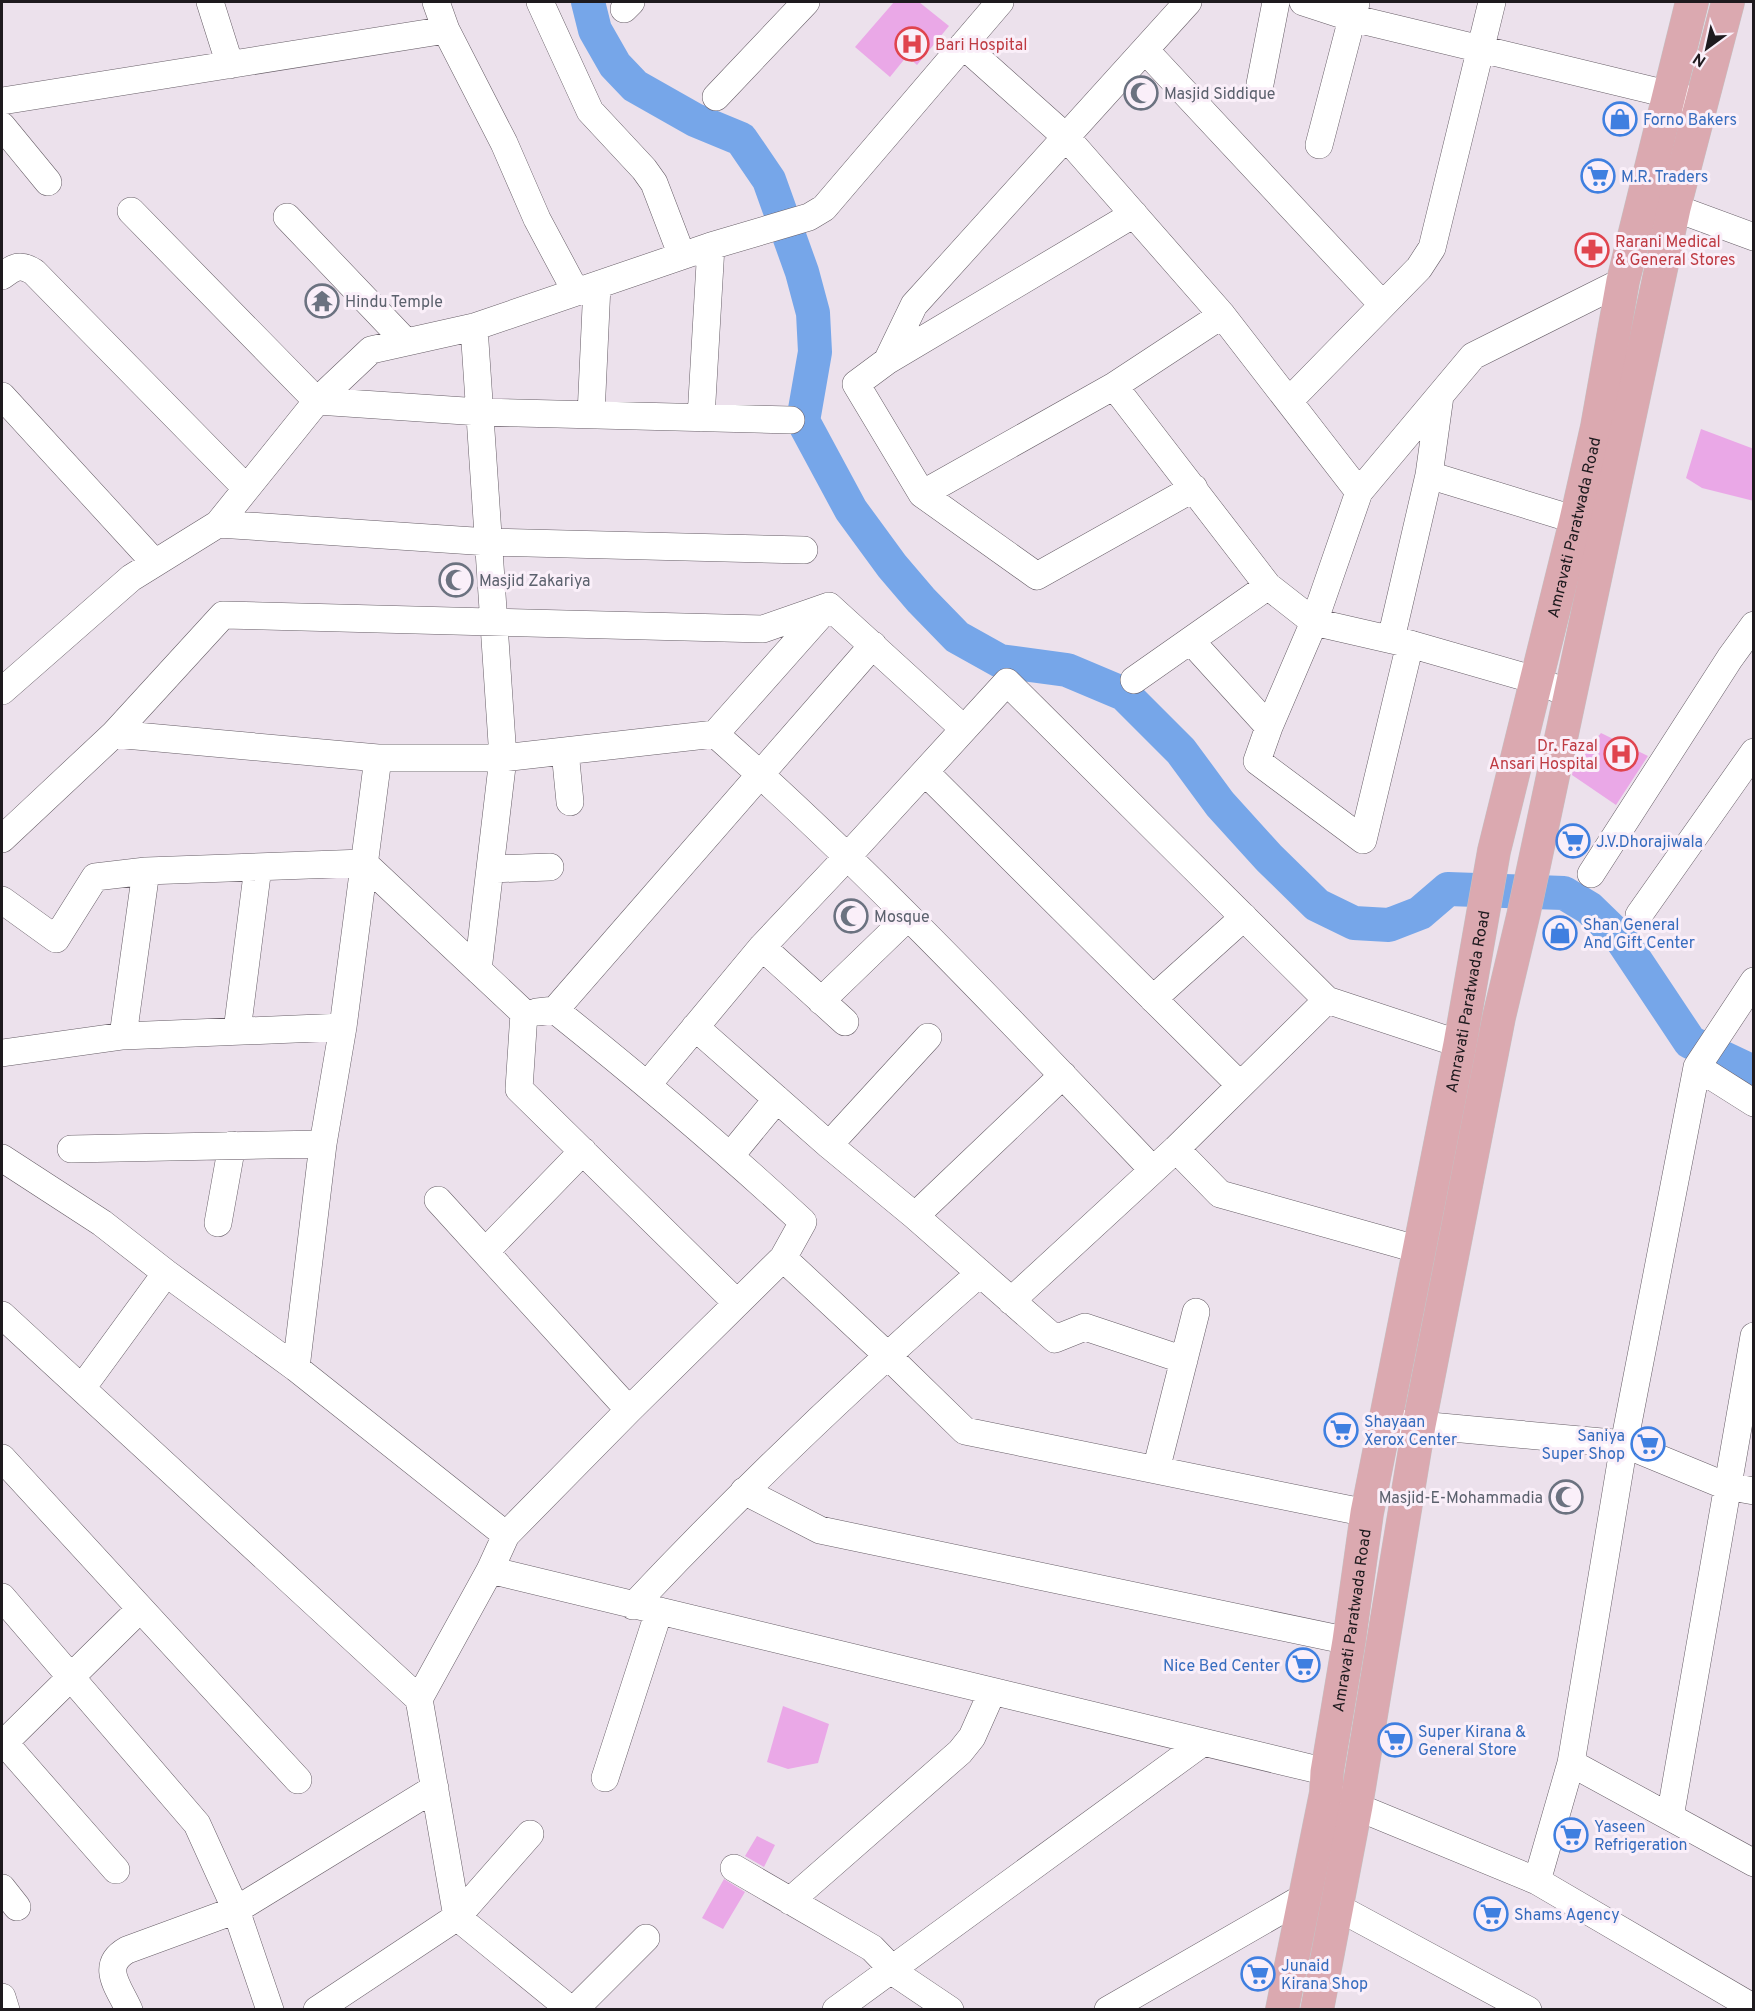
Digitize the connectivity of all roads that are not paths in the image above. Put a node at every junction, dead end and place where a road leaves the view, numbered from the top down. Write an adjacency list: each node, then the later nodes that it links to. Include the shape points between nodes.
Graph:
1 (210, 2): 17 (street)
2 (436, 2): 13 (street)
3 (540, 2): 34 (street, via 590,111 649,176)
4 (806, 2): 20 (street)
5 (1000, 2): 14 (street)
6 (1188, 2): 16 (street)
7 (1276, 2): 18 (street)
8 (1303, 2): 12 (street)
9 (1492, 2): 15 (street)
10 (1692, 2): 19 (main road, Amravati Paratwada Road)
11 (1728, 2): 22 (main road, Amravati Paratwada Road)
12 (1354, 10): 15 (street); 25 (street)
13 (446, 30): 17 (street); 37 (street, via 504,143 537,219)
14 (963, 45): 24 (street); 33 (street, via 824,208 809,217)
15 (1481, 49): 19 (street); 38 (street, via 1432,248 1425,261)
16 (1146, 51): 24 (street); 38 (street)
17 (230, 65): 21 (street)
18 (1260, 84)
19 (1670, 94): 22 (street); 27 (main road, Amravati Paratwada Road)
20 (716, 97)
21 (2, 101)
22 (1702, 102): 28 (main road, Amravati Paratwada Road)
23 (2, 126): 26 (street)
24 (1066, 137): 30 (street); 42 (street, via 914,305)
25 (1319, 145)
26 (48, 182)
27 (1643, 196): 28 (street); 36 (main road, Amravati Paratwada Road)
28 (1674, 208): 32 (street); 73 (main road, Amravati Paratwada Road)
29 (131, 211): 46 (street)
30 (1134, 214): 39 (street); 42 (street)
31 (287, 217): 41 (street)
32 (1754, 237)
33 (711, 246): 34 (street); 50 (street)
34 (682, 256): 37 (street)
35 (2, 276): 53 (street, via 19,266 34,272)
36 (1623, 281): 45 (street, via 1473,356); 57 (main road, Amravati Paratwada Road)
37 (586, 289): 40 (street); 49 (street)
38 (1382, 304): 47 (street)
39 (1222, 315): 43 (street); 47 (street)
40 (474, 327): 41 (street); 48 (street)
41 (406, 342): 46 (street, via 371,350)
42 (887, 362): 56 (street, via 856,384)
43 (1114, 386): 54 (street); 56 (street)
44 (2, 396): 61 (street)
45 (1440, 396): 52 (street); 55 (street)
46 (317, 401): 48 (street); 53 (street)
47 (1289, 401): 55 (street)
48 (480, 412): 49 (street); 59 (street)
49 (591, 415): 50 (street)
50 (701, 418): 51 (street)
51 (791, 420)
52 (1430, 475): 57 (street); 68 (street)
53 (246, 488): 58 (street)
54 (1194, 488): 56 (street, via 1037,576); 62 (street)
55 (1359, 492): 64 (street)
56 (922, 494)
57 (1576, 520): 71 (main road, Amravati Paratwada Road)
58 (218, 524): 59 (street); 61 (street)
59 (489, 542): 60 (street); 65 (street)
60 (804, 550)
61 (155, 562): 72 (street, via 114,591)
62 (1268, 586): 64 (street); 67 (street)
63 (828, 606): 65 (street, via 763,629); 69 (street); 77 (street)
64 (1314, 622): 68 (street); 74 (street)
65 (494, 623): 76 (street, via 223,615); 81 (street)
66 (1754, 625): 92 (street)
67 (1191, 641): 70 (street); 74 (street)
68 (1401, 641): 71 (street); 74 (street, via 1363,840 1257,761)
69 (873, 645): 75 (street); 83 (street)
70 (1134, 680)
71 (1535, 680): 73 (street); 111 (main road, Amravati Paratwada Road, via 1494,851)
72 (2, 691)
73 (1570, 694): 147 (main road, Amravati Paratwada Road, via 1499,1017)
74 (1269, 727)
75 (964, 729): 82 (street); 95 (street, via 1006,681)
76 (114, 734): 80 (street); 85 (street)
77 (715, 734): 78 (street); 83 (street)
78 (565, 751): 81 (street); 84 (street)
79 (1754, 752): 94 (street)
80 (378, 758): 81 (street); 87 (street)
81 (503, 758): 90 (street)
82 (925, 772): 86 (street); 100 (street)
83 (760, 774): 86 (street); 103 (street)
84 (570, 802)
85 (2, 840)
86 (847, 857): 96 (street); 97 (street)
87 (364, 863): 88 (street); 98 (street); 106 (street)
88 (258, 867): 91 (street); 108 (street)
89 (550, 867): 90 (street)
90 (490, 869): 98 (street)
91 (146, 871): 93 (street, via 95,877 56,939); 109 (street)
92 (1591, 874)
93 (2, 900)
94 (1639, 915)
95 (1244, 917): 100 (street); 101 (street)
96 (908, 918): 102 (street); 114 (street)
97 (762, 947): 102 (street); 107 (street)
98 (478, 970): 104 (street)
99 (1754, 981): 113 (street)
100 (1153, 999): 116 (street)
101 (1327, 1000): 111 (street); 116 (street)
102 (822, 1001): 105 (street)
103 (555, 1010): 104 (street); 115 (street)
104 (524, 1013): 124 (street, via 519,1089)
105 (844, 1022)
106 (344, 1027): 108 (street); 119 (street)
107 (695, 1027): 115 (street); 117 (street)
108 (237, 1031): 109 (street)
109 (123, 1036): 112 (street)
110 (928, 1037): 120 (street)
111 (1460, 1044): 131 (main road, Amravati Paratwada Road)
112 (2, 1053)
113 (1701, 1061): 118 (street); 148 (street)
114 (1063, 1075): 127 (street); 129 (street)
115 (648, 1084): 125 (street)
116 (1240, 1085): 123 (street)
117 (777, 1099): 120 (street); 125 (street)
118 (1754, 1103)
119 (323, 1144): 121 (street); 143 (street)
120 (828, 1144): 129 (street)
121 (231, 1145): 122 (street); 130 (street)
122 (71, 1149)
123 (1176, 1149): 127 (street); 131 (street, via 1220,1194)
124 (583, 1151): 132 (street); 137 (street)
125 (731, 1155): 133 (street, via 803,1222)
126 (2, 1158): 134 (street, via 102,1223)
127 (1153, 1170): 136 (street)
128 (438, 1200): 132 (street)
129 (915, 1216): 135 (street)
130 (218, 1223)
131 (1420, 1250): 146 (main road, Amravati Paratwada Road)
132 (486, 1251): 145 (street)
133 (783, 1258): 137 (street); 141 (street)
134 (166, 1273): 143 (street); 144 (street)
135 (980, 1273): 136 (street); 141 (street)
136 (1011, 1301): 142 (street, via 1055,1339 1085,1327)
137 (737, 1303): 145 (street)
138 (1196, 1312): 142 (street)
139 (2, 1315): 144 (street)
140 (1754, 1336): 151 (street)
141 (887, 1355): 149 (street, via 965,1431); 152 (street)
142 (1184, 1360): 149 (street)
143 (296, 1368): 155 (street)
144 (82, 1388): 164 (street)
145 (629, 1410): 155 (street)
146 (1385, 1422): 147 (street); 154 (main road, Amravati Paratwada Road)
147 (1419, 1425): 148 (street); 172 (main road, Amravati Paratwada Road)
148 (1624, 1444): 151 (street); 167 (street)
149 (1156, 1470): 154 (street)
150 (7, 1475): 159 (street)
151 (1726, 1486): 153 (street); 173 (street)
152 (744, 1491): 158 (street); 161 (street, via 820,1530)
153 (1754, 1491)
154 (1367, 1513): 161 (main road, Amravati Paratwada Road)
155 (506, 1535): 156 (street)
156 (490, 1570): 158 (street); 164 (street)
157 (2, 1597): 162 (street)
158 (633, 1606): 160 (street)
159 (140, 1609): 162 (street); 169 (street)
160 (659, 1611): 163 (street); 168 (street)
161 (1349, 1641): 170 (main road, Amravati Paratwada Road)
162 (70, 1677): 165 (street); 182 (street, via 197,1824)
163 (992, 1692): 166 (street); 180 (street, via 972,1737 960,1752)
164 (419, 1699): 171 (street)
165 (3, 1742): 177 (street)
166 (1202, 1743): 170 (street); 185 (street)
167 (1571, 1763): 173 (street); 178 (street)
168 (605, 1778)
169 (298, 1780)
170 (1326, 1783): 172 (street); 179 (main road, Amravati Paratwada Road)
171 (435, 1788): 182 (street); 183 (street)
172 (1356, 1806): 178 (street); 181 (main road, Amravati Paratwada Road)
173 (1670, 1817): 175 (street)
174 (530, 1834): 183 (street)
175 (1754, 1863)
176 (734, 1868): 180 (street)
177 (116, 1870)
178 (1537, 1881): 187 (street)
179 (1306, 1896): 195 (street); 196 (main road, Amravati Paratwada Road)
180 (790, 1901): 185 (street, via 872,1948)
181 (1337, 1906): 197 (main road, Amravati Paratwada Road); 198 (street)
182 (236, 1910): 189 (street, via 116,1956 111,1965 113,1975); 190 (street)
183 (458, 1917): 191 (street); 192 (street)
184 (646, 1938): 192 (street)
185 (892, 1970): 193 (street); 194 (street)
186 (2, 1997): 188 (street)
187 (1754, 2008)
188 (6, 2010)
189 (129, 2010)
190 (270, 2010)
191 (317, 2010)
192 (573, 2010)
193 (836, 2010)
194 (950, 2010)
195 (1107, 2010)
196 (1282, 2010)
197 (1317, 2010)
198 (1528, 2010)

